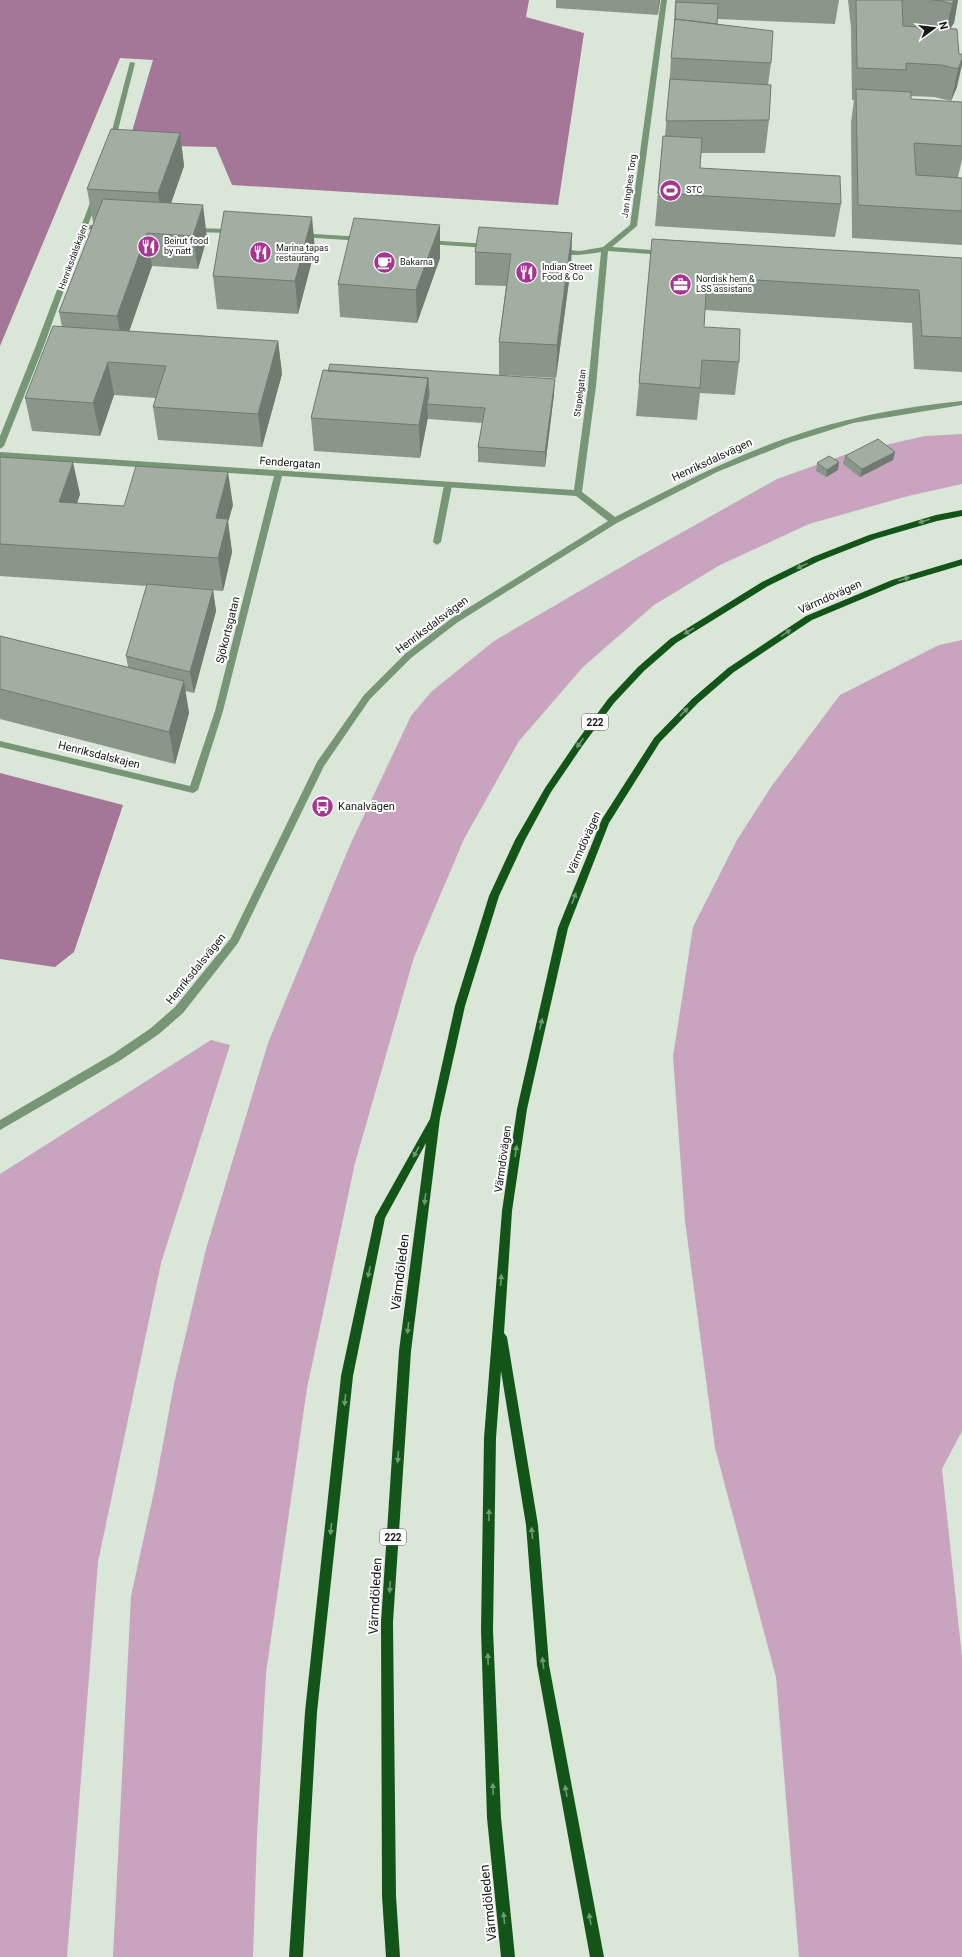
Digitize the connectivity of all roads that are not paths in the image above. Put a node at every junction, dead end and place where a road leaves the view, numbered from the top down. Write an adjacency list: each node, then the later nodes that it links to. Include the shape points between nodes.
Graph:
1 (664, 0): 13 (street, Jan Inghes Torg, via 633,226)
2 (132, 63): 3 (street)
3 (110, 150)
4 (99, 185): 5 (street, Henriksdalskajen)
5 (84, 227): 6 (street); 17 (street, Henriksdalskajen)
6 (113, 228)
7 (188, 230): 8 (street)
8 (243, 231)
9 (290, 234): 10 (street)
10 (369, 239)
11 (415, 242): 12 (street)
12 (494, 247)
13 (605, 249): 14 (street, via 580,253); 15 (street); 21 (street, Stapelgatan, via 592,386)
14 (549, 250)
15 (675, 254)
16 (962, 403): 23 (street, Henriksdalsvägen, via 852,421 786,441 714,470)
17 (0, 446)
18 (0, 455): 19 (street, Fendergatan)
19 (278, 474): 20 (street, Fendergatan); 27 (street, Sjökortsgatan, via 219,711)
20 (448, 485): 21 (street, Fendergatan); 24 (street)
21 (578, 493): 23 (street)
22 (962, 513): 28 (main road, 222, one-way to 28, via 872,537 765,584 674,641 641,669 611,701 548,790 520,840 494,896 460,1006)
23 (614, 521): 29 (street, Henriksdalsvägen, via 455,620 408,656 367,697 320,764 235,940 179,1010 155,1031 116,1057)
24 (437, 542)
25 (962, 562): 30 (main road, Värmdövägen, one-way to 25, via 507,1211 522,1109 563,928 605,822 657,740 695,701 731,670 809,618 895,582)
26 (0, 744): 27 (street, Henriksdalskajen)
27 (193, 790)
28 (435, 1118): 31 (main road, one-way to 31, via 380,1217 347,1376 311,1712); 32 (main road, Värmdöleden / 222, one-way to 32, via 405,1351 387,1622 389,1896)
29 (0, 1124)
30 (498, 1319): 33 (main road, Värmdöleden, one-way to 30, via 494,1818 487,1630 490,1438); 34 (main road, one-way to 30, via 543,1665 532,1525)
31 (296, 1957)
32 (393, 1957)
33 (508, 1957)
34 (597, 1957)

